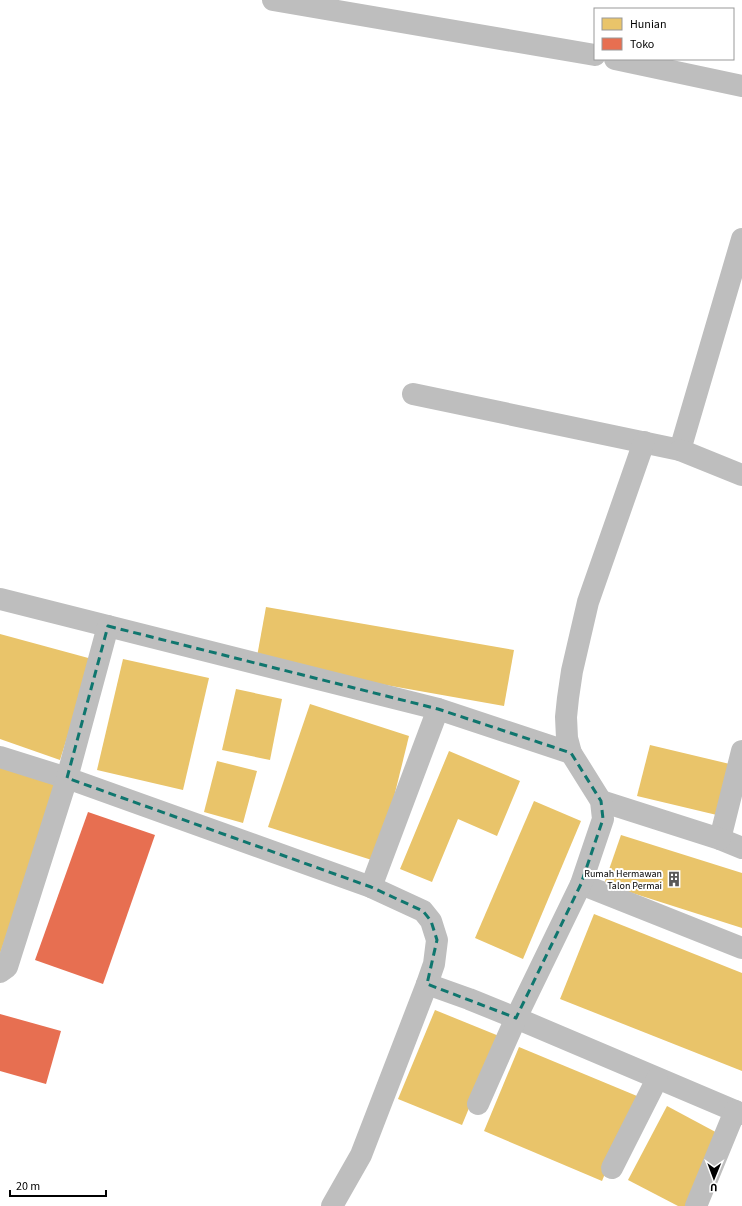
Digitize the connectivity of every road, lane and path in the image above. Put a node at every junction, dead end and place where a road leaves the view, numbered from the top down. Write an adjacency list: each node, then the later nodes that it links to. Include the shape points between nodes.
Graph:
1 (273, 0): 2 (street)
2 (594, 55)
3 (620, 60): 4 (street)
4 (742, 86)
5 (742, 239): 8 (street)
6 (413, 394): 7 (street)
7 (644, 442): 8 (street); 14 (street, via 588,602 572,671 566,717)
8 (680, 450): 9 (street)
9 (742, 475)
10 (0, 599): 11 (street)
11 (108, 626): 12 (street); 16 (street)
12 (438, 709): 14 (street); 21 (street)
13 (742, 752): 18 (street)
14 (571, 753): 17 (street)
15 (0, 757): 16 (street)
16 (67, 778): 21 (street); 23 (street, via 7,966)
17 (601, 801): 18 (street); 20 (street, via 603,819)
18 (720, 839): 19 (street)
19 (742, 848)
20 (581, 884): 22 (street); 25 (street)
21 (371, 887): 24 (street, via 423,911 431,921 437,940 434,964)
22 (742, 948)
23 (0, 972)
24 (427, 984): 25 (street); 30 (street, via 361,1155)
25 (516, 1018): 26 (street); 27 (street)
26 (657, 1079): 28 (street); 29 (street)
27 (478, 1104)
28 (738, 1113): 31 (street)
29 (612, 1168)
30 (332, 1206)
31 (696, 1206)

